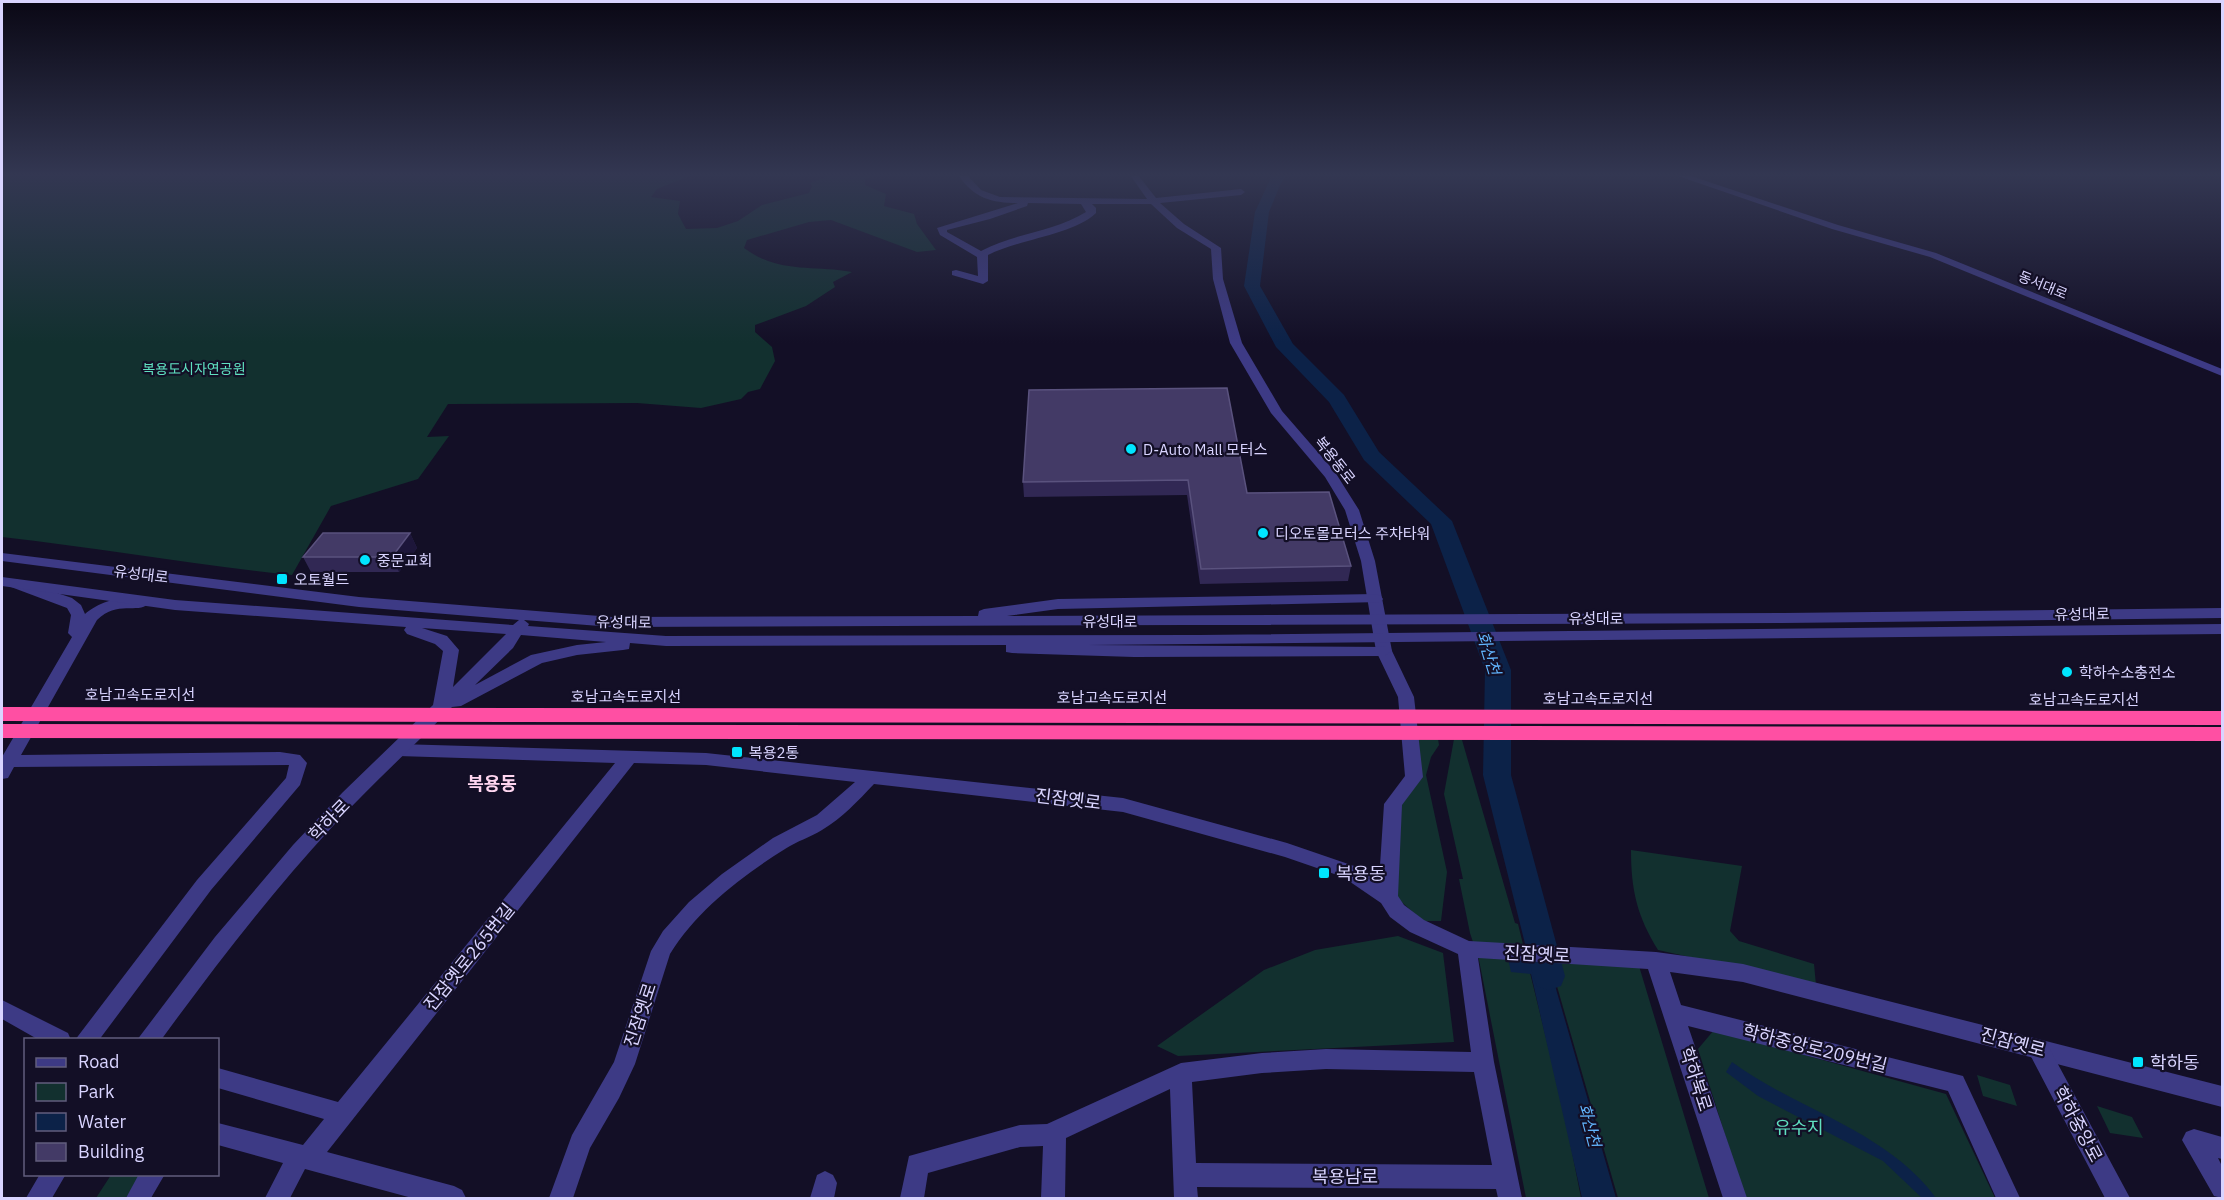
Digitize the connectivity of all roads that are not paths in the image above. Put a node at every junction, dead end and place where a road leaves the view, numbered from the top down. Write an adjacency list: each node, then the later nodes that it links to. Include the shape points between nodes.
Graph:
1 (943, 231): 5 (street)
2 (1041, 231): 5 (street, via 1000,244)
3 (1185, 231): 10 (street, 복용동로, via 1216,248 1218,279 1236,344 1277,413 1330,475 1352,510)
4 (1849, 231): 7 (street, 동서대로, via 1940,258)
5 (982, 256): 6 (street, via 983,281)
6 (956, 273)
7 (2223, 373)
8 (2, 557): 13 (street, 유성대로, via 359,602)
9 (9, 582): 11 (street, 유성대로); 20 (street, via 69,601 77,608 80,618)
10 (1376, 599): 15 (street, via 1058,604); 21 (street, 복용동로)
11 (175, 605): 14 (street, 유성대로); 20 (street, via 107,605 91,617)
12 (2223, 613): 15 (street, 유성대로)
13 (526, 617): 15 (street, 유성대로, via 612,622); 17 (street, 학하로)
14 (356, 619): 17 (street, 유성대로); 22 (street, via 428,634 451,650)
15 (951, 620)
16 (2223, 629): 18 (street, 유성대로)
17 (516, 631): 19 (street, 유성대로); 22 (street, 학하로)
18 (919, 639): 19 (street, 유성대로); 21 (street, via 1043,651)
19 (666, 641): 22 (street, via 577,650 537,659)
20 (73, 644): 31 (street)
21 (1384, 651): 33 (street, 복용동로, via 1406,697 1414,777 1393,804)
22 (441, 709): 29 (street, 학하로)
23 (8, 714): 25 (highway, 호남고속도로지선)
24 (2223, 718): 26 (highway, 호남고속도로지선)
25 (1390, 725): 26 (highway, 호남고속도로지선); 27 (highway, 호남고속도로지선, via 484,732)
26 (1637, 726): 28 (highway, 호남고속도로지선)
27 (2, 731)
28 (2223, 734)
29 (398, 750): 30 (street, 진잠옛로); 40 (street, 학하로, via 300,850 200,970)
30 (629, 757): 32 (street, 진잠옛로, via 706,759); 46 (street, 진잠옛로265번길)
31 (5, 767): 39 (street, via 280,758 298,763 294,780 204,885)
32 (871, 776): 33 (street, 진잠옛로, via 1123,805 1328,864 1350,872); 61 (street, 진잠옛로, via 848,801 817,824 748,863 669,936 624,1064 580,1143)
33 (1388, 897): 34 (street, 진잠옛로, via 1397,911 1417,926)
34 (1472, 949): 35 (street, 진잠옛로); 42 (street, 복용남로)
35 (1645, 960): 37 (street, 학하북로); 41 (street, 진잠옛로, via 1743,973)
36 (2, 1008): 38 (street)
37 (1675, 1013): 65 (street, 학하북로); 66 (street, 학하중앙로209번길, via 1955,1083)
38 (56, 1038)
39 (88, 1038)
40 (149, 1038)
41 (2038, 1049): 45 (street, 진잠옛로); 67 (street, 학하중앙로)
42 (1483, 1062): 43 (street, via 1326,1059); 54 (street, 복용남로)
43 (1181, 1073): 47 (street); 51 (street)
44 (219, 1078): 46 (street)
45 (2223, 1097)
46 (343, 1114): 50 (street, 진잠옛로265번길)
47 (1055, 1132): 62 (street, via 1020,1136 916,1164); 63 (street)
48 (219, 1134): 50 (street)
49 (2223, 1148): 55 (street, via 2194,1140)
50 (304, 1156): 56 (street); 59 (street, 진잠옛로265번길)
51 (1185, 1175): 54 (street, 복용남로); 64 (street)
52 (53, 1176): 57 (street)
53 (152, 1176): 58 (street)
54 (1508, 1188)
55 (2223, 1188)
56 (418, 1193): 60 (street)
57 (38, 1198)
58 (138, 1198)
59 (277, 1198)
60 (454, 1198)
61 (561, 1198)
62 (912, 1198)
63 (1053, 1198)
64 (1185, 1198)
65 (1735, 1198)
66 (2008, 1198)
67 (2118, 1198)

